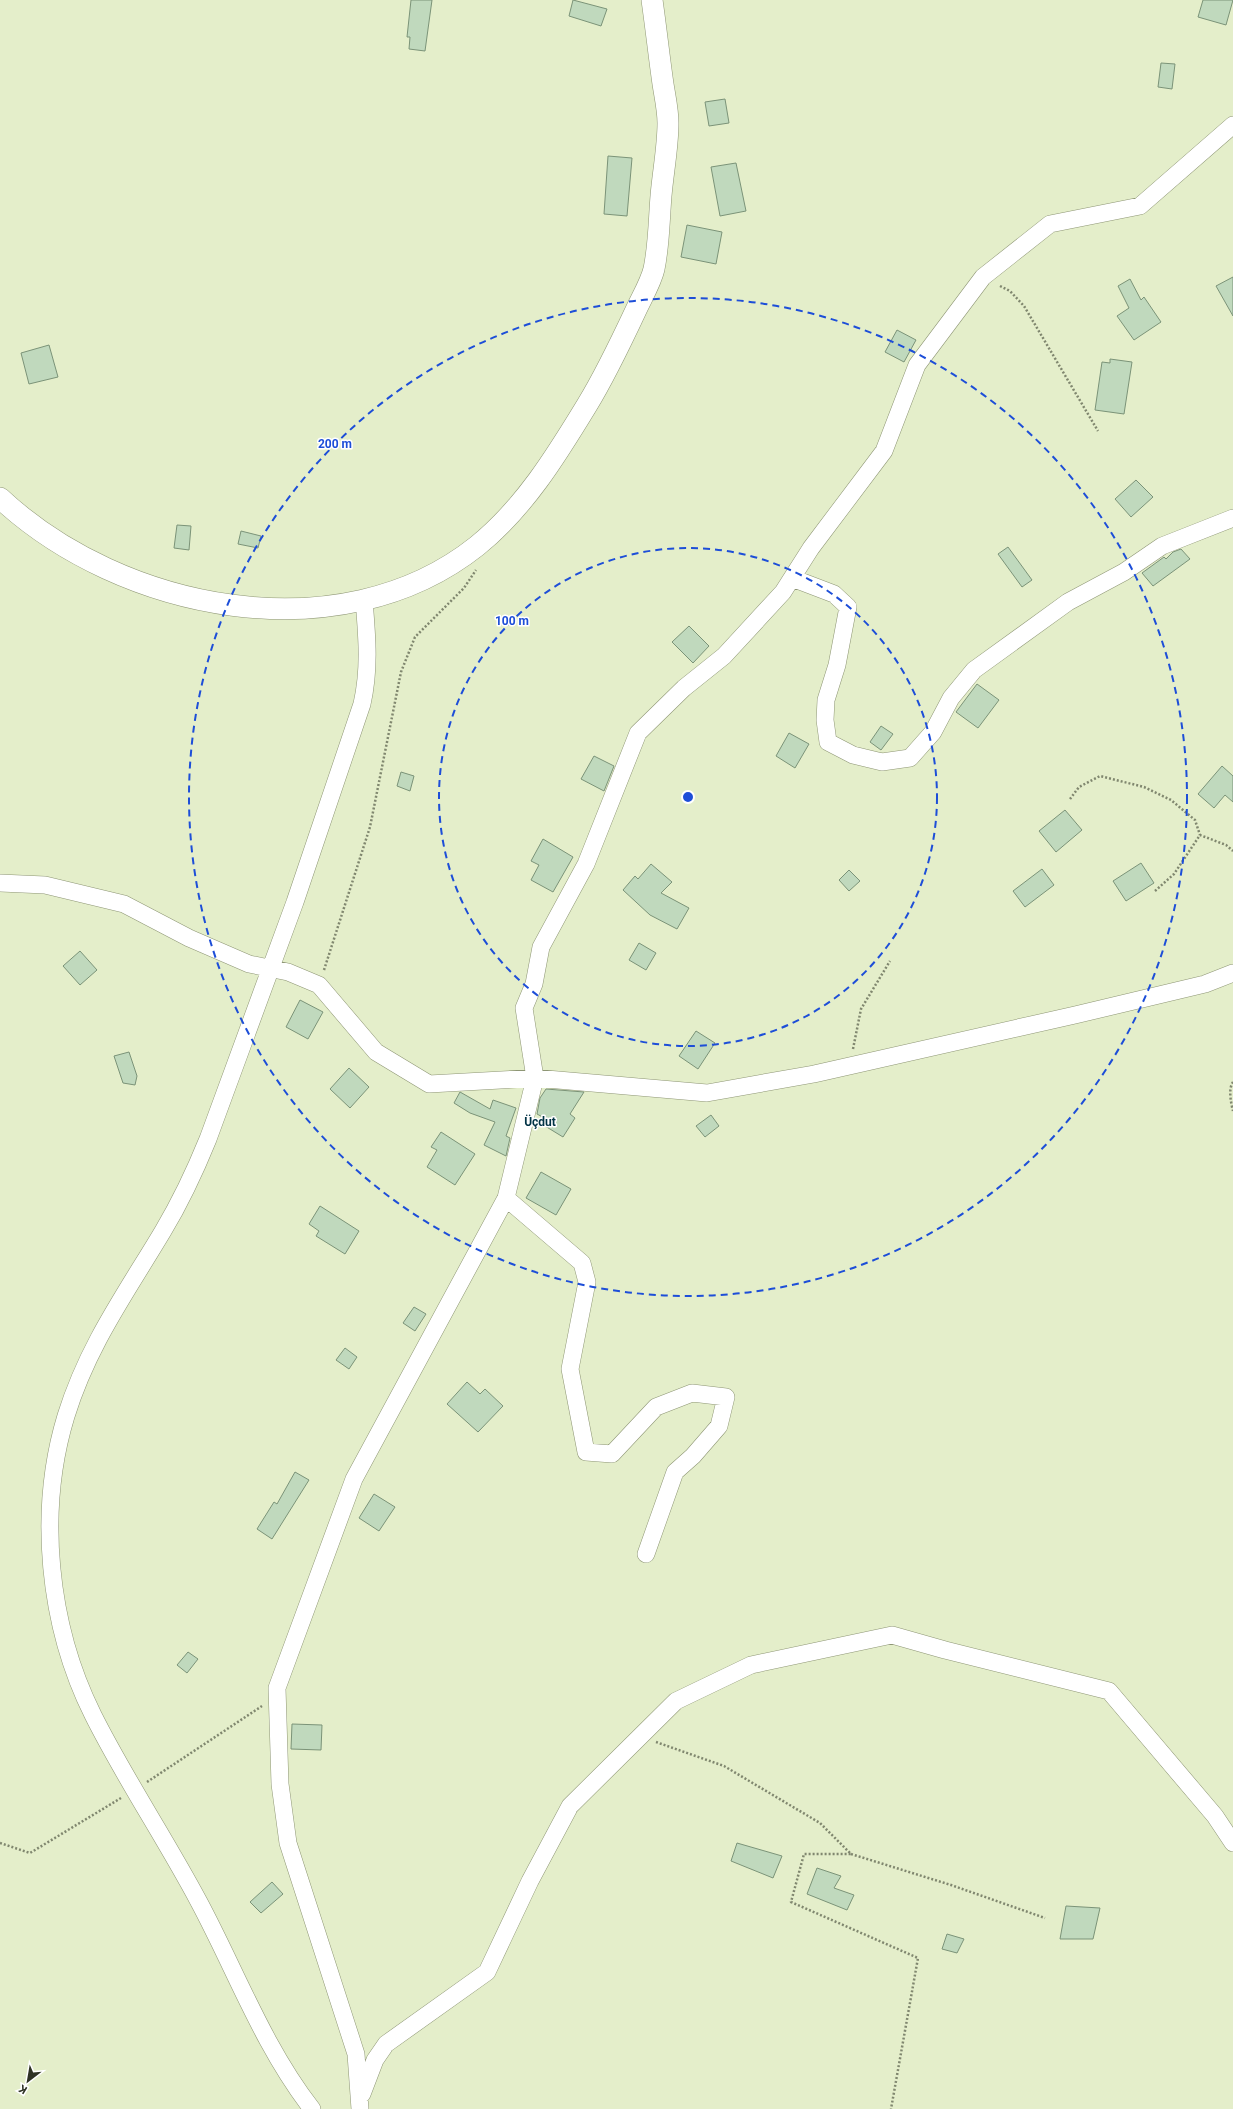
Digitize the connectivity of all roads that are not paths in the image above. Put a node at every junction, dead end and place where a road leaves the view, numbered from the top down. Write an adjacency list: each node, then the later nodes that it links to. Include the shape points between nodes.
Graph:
1 (652, 0): 6 (street, via 668,122 654,271 603,379 564,443 516,509 499,525 476,546 432,574)
2 (1233, 125): 5 (street, via 1140,206 1050,224 984,277 917,365 884,451 811,548)
3 (0, 498): 6 (street, via 13,511 56,541 97,565 150,586 211,603 261,609 321,607)
4 (1233, 518): 5 (street, via 1162,546 1124,572 1068,602 974,670 951,698 933,732 910,758 882,762 853,755 828,742 826,700 837,665 848,608 834,594)
5 (792, 578): 10 (street, via 783,592 724,656 684,688 638,733 586,864 541,947 534,984 524,1008)
6 (364, 600): 8 (street, via 368,672 362,704)
7 (0, 883): 8 (street, via 45,885 124,904 189,938 249,964)
8 (270, 968): 10 (street, via 288,972 319,985 376,1052 429,1084); 15 (street, via 195,1170 164,1230 111,1314 84,1366 65,1419 59,1445 51,1498 50,1526 54,1583 60,1617 72,1662 92,1713 133,1791 198,1900 245,1997 288,2075)
9 (1233, 973): 10 (street, via 1205,984 850,1066 707,1093)
10 (535, 1078): 11 (street)
11 (506, 1198): 12 (street, via 582,1263 587,1282 570,1369 586,1452 612,1454 656,1407 692,1393 726,1397 719,1426 675,1472); 14 (street, via 354,1479 277,1688 280,1784 288,1843 356,2054)
12 (646, 1554)
13 (1233, 1843): 14 (street, via 1215,1816 1109,1691 945,1650 892,1634 751,1665 676,1701 570,1806 530,1881 487,1972 386,2044 375,2060)
14 (360, 2104)
15 (312, 2109)

